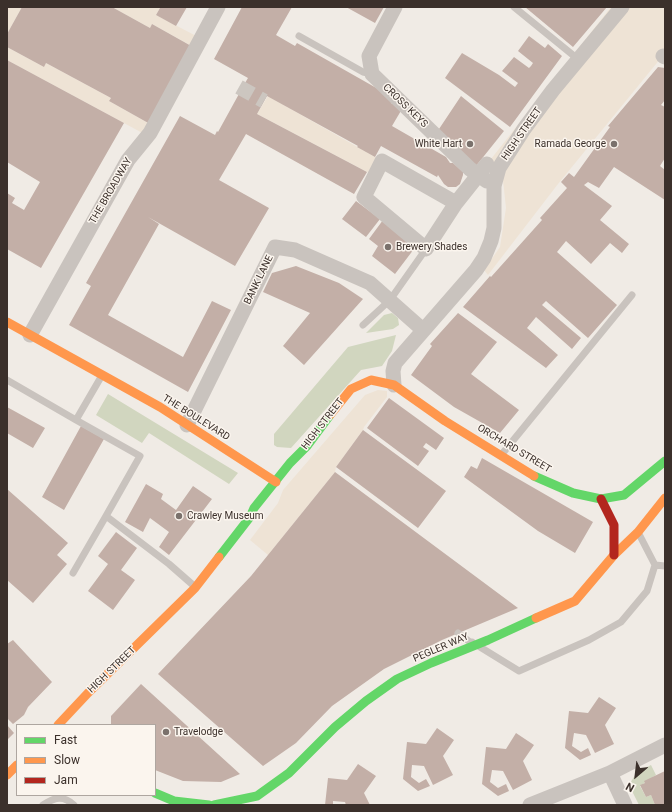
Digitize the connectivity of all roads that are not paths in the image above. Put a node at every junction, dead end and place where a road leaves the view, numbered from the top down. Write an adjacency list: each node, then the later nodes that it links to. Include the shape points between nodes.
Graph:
1 (218, 7): 17 (street, THE BROADWAY, via 150,133 128,160)
2 (395, 7): 7 (street, via 369,56)
3 (514, 7): 6 (lane)
4 (622, 7): 6 (street, HIGH STREET)
5 (299, 36): 7 (lane, via 363,72)
6 (579, 60): 9 (street, HIGH STREET, via 524,129 499,168)
7 (372, 74): 8 (street, CROSS KEYS, via 470,169)
8 (483, 170): 9 (street, CROSS KEYS); 10 (street)
9 (494, 186): 16 (street, HIGH STREET, via 494,228 484,258)
10 (456, 203): 11 (street); 11 (street, via 382,161 364,197)
11 (426, 250): 13 (lane)
12 (632, 295): 23 (lane)
13 (390, 300): 15 (lane); 16 (street, BANK LANE); 22 (street, BANK LANE, via 370,283 295,250 275,247)
14 (7, 322): 17 (main road, THE BOULEVARD)
15 (363, 325)
16 (424, 330): 20 (street, HIGH STREET, via 394,363)
17 (30, 335): 18 (main road, THE BOULEVARD)
18 (102, 375): 21 (lane); 22 (main road, THE BOULEVARD)
19 (7, 380): 21 (lane)
20 (394, 385): 23 (main road, ORCHARD STREET); 25 (main road, HIGH STREET, via 371,380 351,389)
21 (76, 420): 28 (lane, via 140,456)
22 (187, 425): 25 (main road, THE BOULEVARD)
23 (502, 455): 27 (main road, ORCHARD STREET, via 540,479 573,493)
24 (665, 461): 27 (main road, via 624,495)
25 (276, 482): 34 (main road, HIGH STREET)
26 (665, 498): 29 (main road, PEGLER WAY)
27 (601, 499): 30 (main road, via 614,525)
28 (106, 516): 33 (lane); 34 (lane, via 169,564)
29 (638, 532): 30 (main road, PEGLER WAY); 31 (lane)
30 (614, 555): 36 (main road, PEGLER WAY, via 575,601)
31 (655, 565): 32 (lane); 37 (lane, via 647,591 621,622 589,640 519,671)
32 (665, 566)
33 (73, 573)
34 (195, 588): 38 (main road, HIGH STREET)
35 (458, 633): 36 (lane, via 470,642)
36 (488, 640): 37 (main road, PEGLER WAY)
37 (477, 644): 49 (main road, PEGLER WAY, via 397,679 366,701 335,727 289,773 257,796)
38 (64, 718): 39 (main road, HIGH STREET); 40 (main road)
39 (59, 724)
40 (71, 724)
41 (665, 745): 43 (street)
42 (16, 767): 44 (main road)
43 (610, 773): 50 (street); 51 (street)
44 (7, 775)
45 (156, 793): 48 (main road, via 174,801)
46 (43, 805): 47 (lane, via 59,798 65,798)
47 (74, 805)
48 (209, 805)
49 (214, 805)
50 (530, 805)
51 (625, 805)

